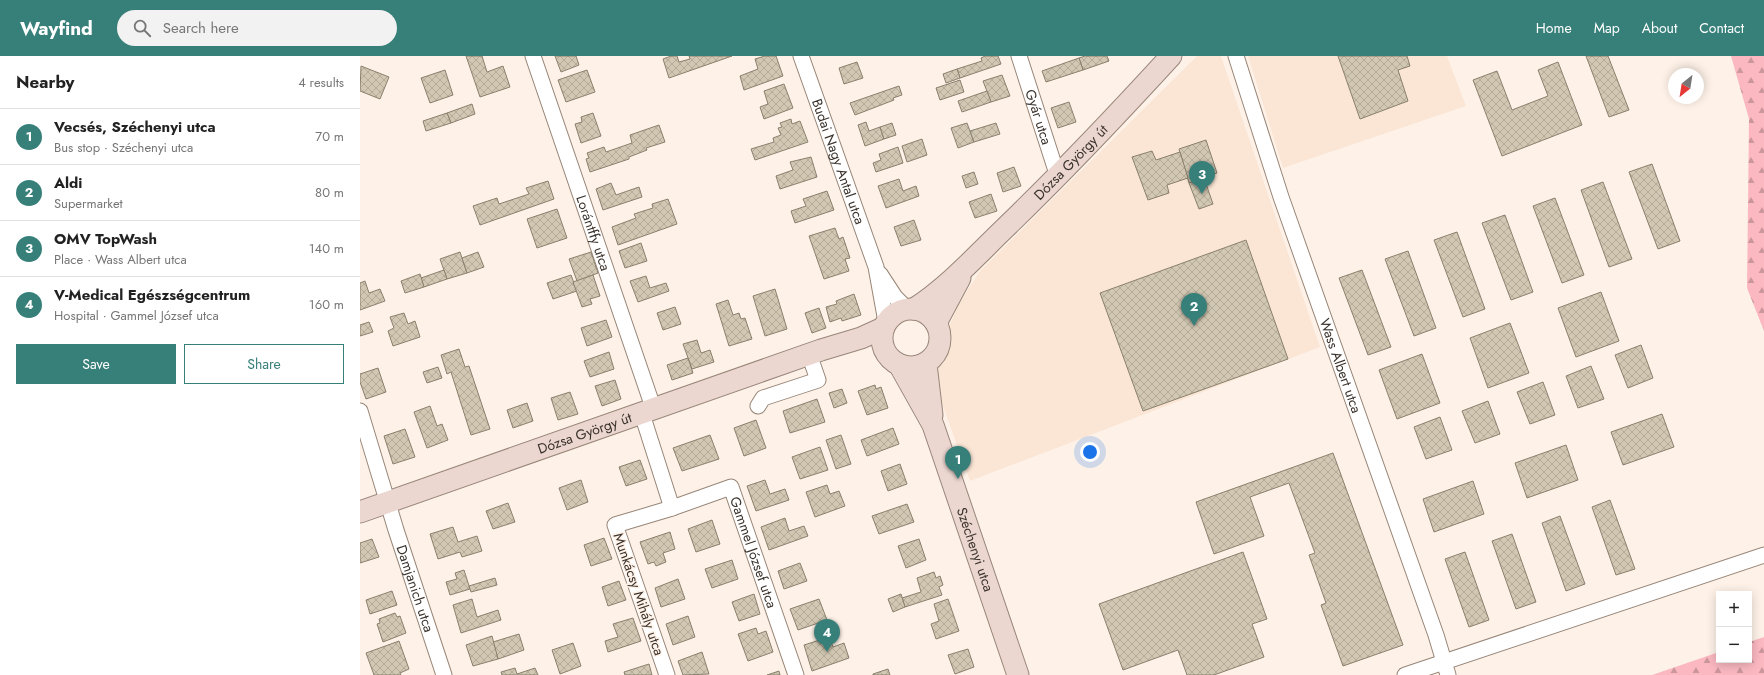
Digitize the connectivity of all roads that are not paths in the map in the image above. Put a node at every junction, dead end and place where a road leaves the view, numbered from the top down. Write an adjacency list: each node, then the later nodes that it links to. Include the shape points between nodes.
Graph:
1 (533, 56): 17 (street, Lorántffy utca)
2 (801, 56): 8 (street, Budai Nagy Antal utca)
3 (1019, 56): 6 (street, Gyár utca)
4 (1172, 56): 6 (main road, Dózsa György út)
5 (1236, 56): 23 (street, Wass Albert utca, via 1281,197)
6 (1058, 177): 7 (main road, Dózsa György út)
7 (966, 266): 9 (main road, Dózsa György út, via 930,298); 10 (main road, Dózsa György út)
8 (876, 267): 9 (street, Budai Nagy Antal utca, via 895,298); 11 (street, Budai Nagy Antal utca)
9 (911, 309): 10 (main road, via 930,316); 11 (main road, via 898,311)
10 (936, 323): 14 (main road, via 940,331 938,350)
11 (884, 325): 12 (main road, Dózsa György út, via 861,338); 13 (main road, via 881,343)
12 (815, 352): 13 (main road, Dózsa György út); 15 (street, via 818,380 763,398); 17 (main road, Dózsa György út)
13 (892, 360): 14 (main road, via 918,367); 18 (main road, Széchenyi utca)
14 (926, 364): 18 (main road, Széchenyi utca)
15 (758, 406)
16 (360, 411): 19 (street, Damjanich utca)
17 (648, 412): 19 (main road, Dózsa György út); 20 (street, Lorántffy utca)
18 (933, 425): 27 (main road, Széchenyi utca)
19 (388, 502): 21 (main road, Dózsa György út); 24 (street, Damjanich utca)
20 (672, 508): 25 (street, Munkácsy Mihály utca, via 615,525); 26 (street, Gammel József utca, via 730,488)
21 (360, 512)
22 (1764, 555): 23 (street)
23 (1446, 668): 28 (street)
24 (444, 675)
25 (667, 675)
26 (796, 675)
27 (1018, 675)
28 (1405, 675)

